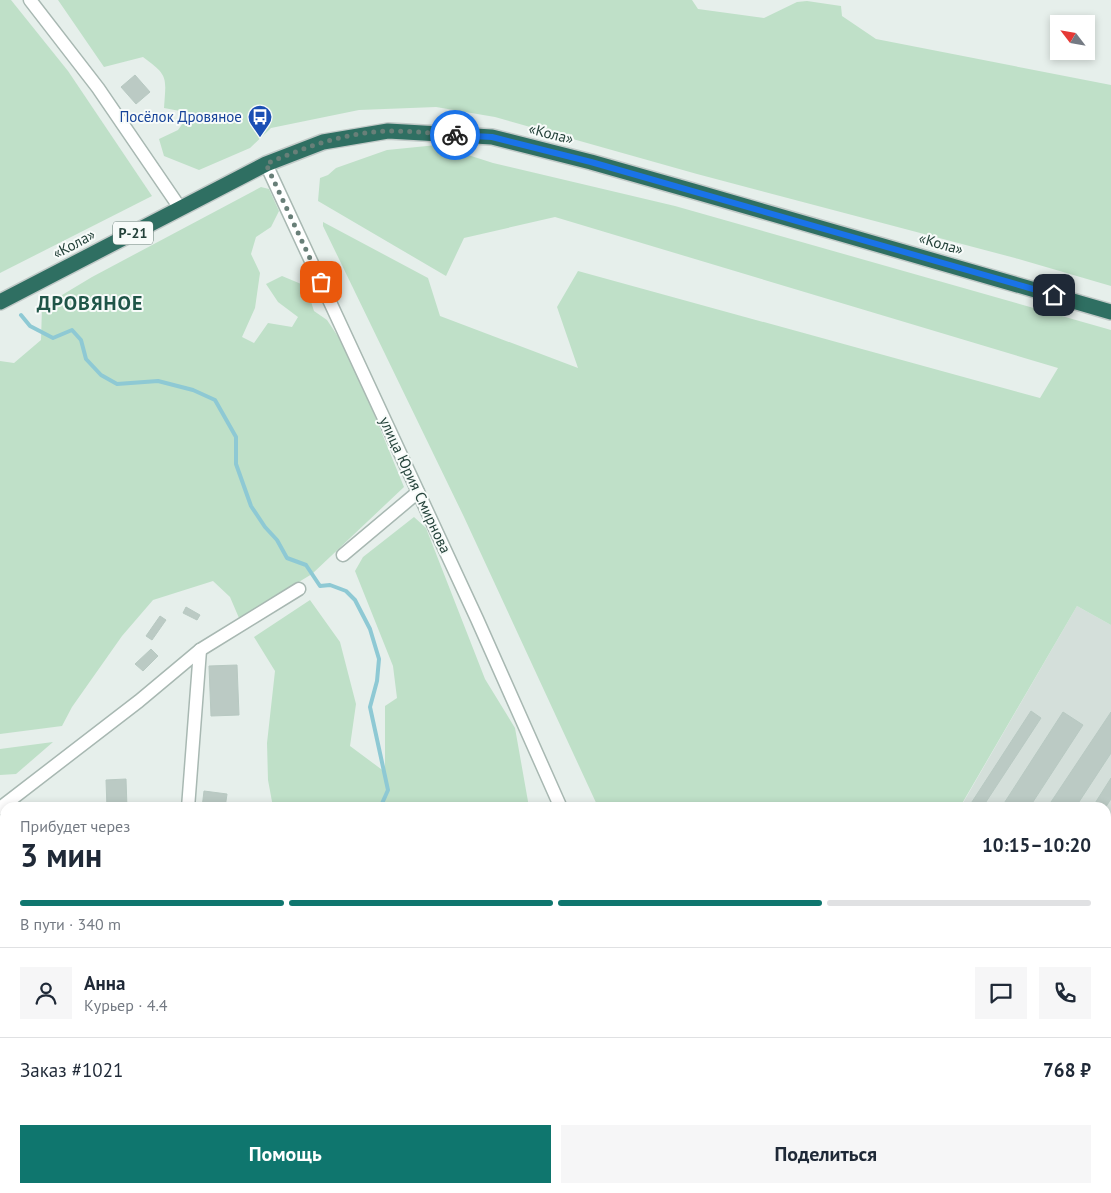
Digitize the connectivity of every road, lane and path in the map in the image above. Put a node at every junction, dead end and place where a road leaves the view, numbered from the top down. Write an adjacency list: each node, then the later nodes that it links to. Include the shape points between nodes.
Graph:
1 (30, 0): 3 (street, via 98,88)
2 (266, 164): 3 (highway, «Кола» / Р-21); 5 (highway, «Кола» / Р-21, via 323,142 388,131 492,137 591,162); 6 (street, улица Юрия Смирнова)
3 (180, 208): 4 (highway, «Кола» / Р-21)
4 (0, 302)
5 (1111, 312)
6 (418, 492): 7 (street); 12 (street, улица Юрия Смирнова)
7 (343, 555)
8 (299, 589): 9 (street)
9 (200, 650): 10 (street); 11 (street)
10 (8, 802)
11 (188, 802)
12 (557, 802)

